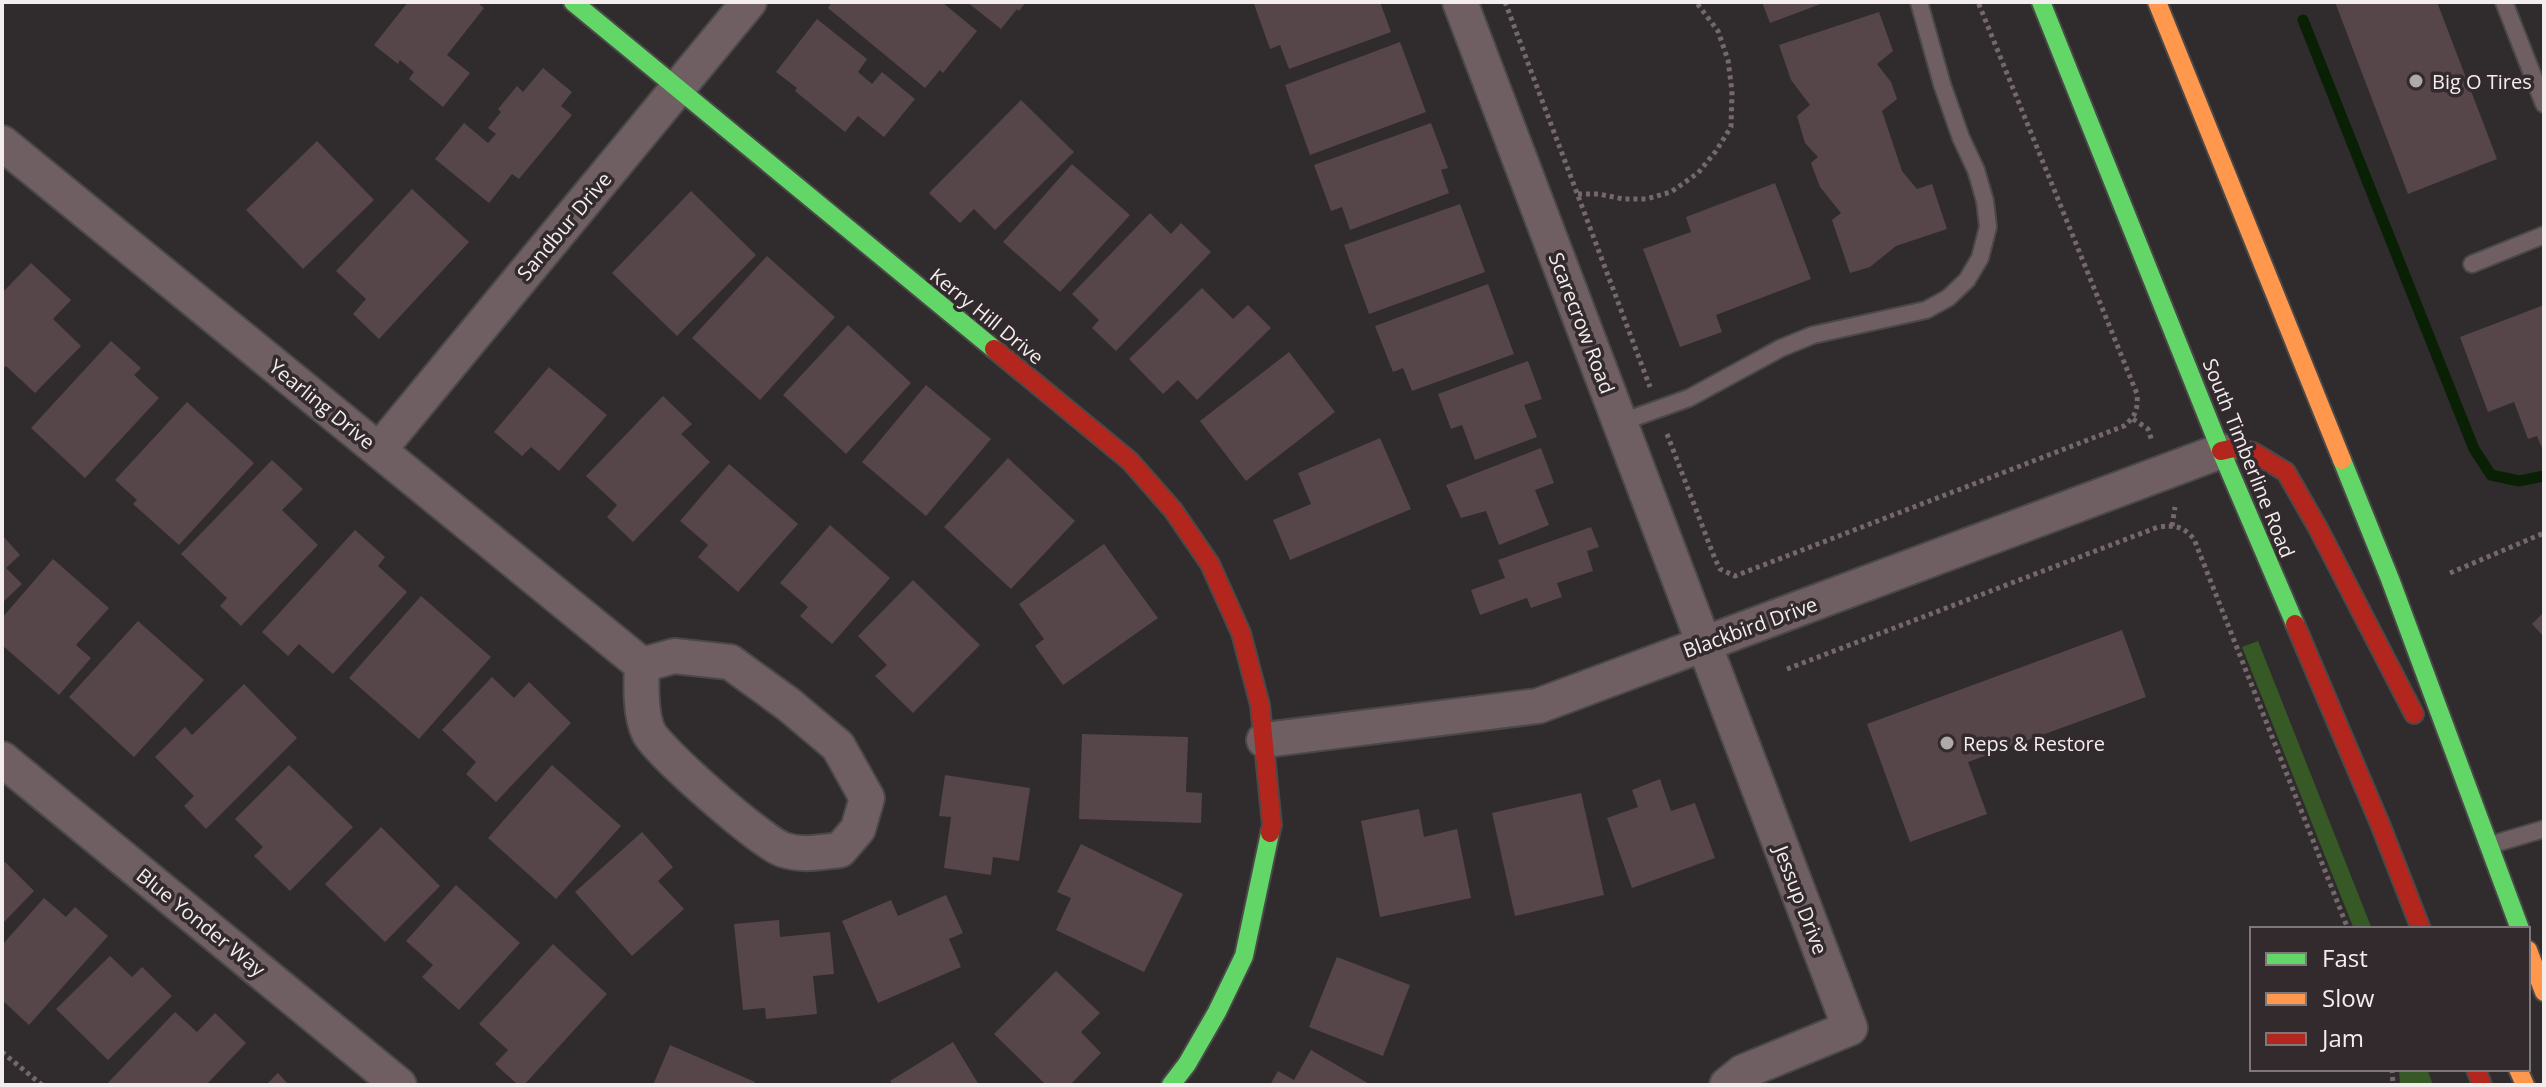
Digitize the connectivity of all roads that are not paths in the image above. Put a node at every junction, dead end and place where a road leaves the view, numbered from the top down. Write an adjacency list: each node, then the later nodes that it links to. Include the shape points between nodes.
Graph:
1 (573, 2): 8 (main road, Kerry Hill Drive)
2 (749, 2): 8 (street, Sandbur Drive)
3 (1460, 2): 13 (street, Scarecrow Road)
4 (1919, 2): 13 (lane, via 1985,201 1988,227 1967,280 1926,310 1813,335 1689,398)
5 (2041, 2): 15 (main road, South Timberline Road)
6 (2157, 2): 24 (main road, via 2390,579)
7 (2504, 2): 9 (lane)
8 (678, 89): 14 (street, Sandbur Drive); 19 (main road, Kerry Hill Drive, via 1130,461 1210,564 1241,633)
9 (2544, 104)
10 (2, 143): 14 (street, Yearling Drive)
11 (2544, 235): 12 (lane)
12 (2472, 264)
13 (1619, 423): 16 (street, Scarecrow Road)
14 (379, 450): 17 (street, Yearling Drive)
15 (2221, 451): 16 (street, Blackbird Drive); 18 (main road, via 2253,452 2286,472); 22 (main road, South Timberline Road)
16 (1703, 645): 19 (street, Blackbird Drive, via 1538,706); 33 (street, Jessup Drive, via 1850,1028 1743,1072)
17 (642, 665): 17 (street, via 674,656 730,662 788,704 838,746 855,773 867,798 858,829 840,850 808,854 782,850 729,810 649,732 641,698)
18 (2425, 735)
19 (1264, 740): 32 (main road, via 1272,825 1244,956 1217,1012)
20 (2, 759): 31 (street, Blue Yonder Way)
21 (2439, 763): 26 (main road)
22 (2380, 824): 25 (main road); 27 (main road, South Timberline Road)
23 (2544, 829): 24 (lane)
24 (2488, 846): 26 (main road)
25 (2421, 878)
26 (2504, 887): 28 (main road)
27 (2420, 927)
28 (2519, 927)
29 (2530, 955): 30 (main road)
30 (2544, 992)
31 (399, 1085)
32 (1171, 1085)
33 (1727, 1085)

